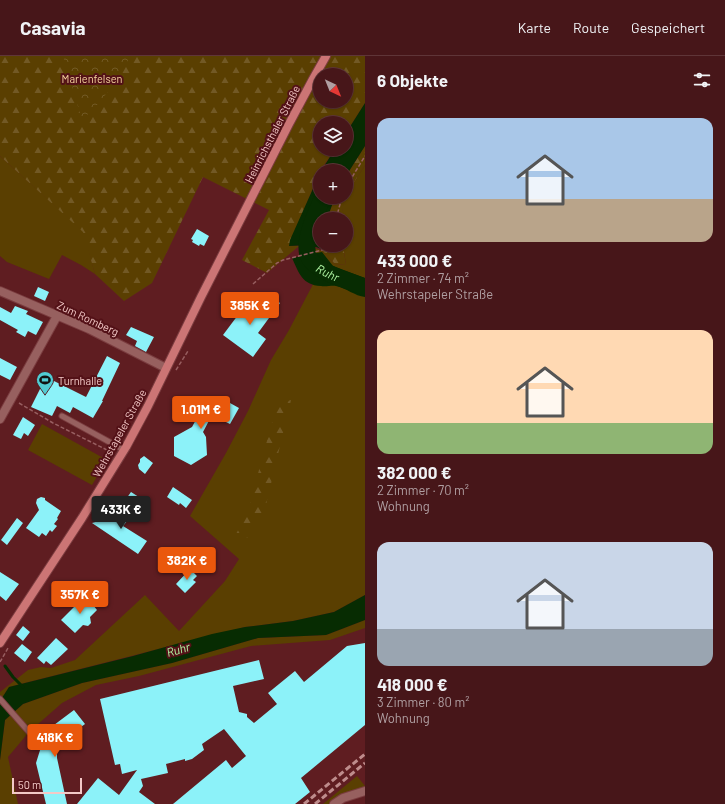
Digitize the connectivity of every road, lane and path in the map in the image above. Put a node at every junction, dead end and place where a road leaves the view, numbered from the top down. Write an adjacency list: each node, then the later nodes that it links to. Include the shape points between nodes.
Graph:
1 (326, 56): 4 (main road, Heinrichsthaler Straße, via 312,78)
2 (365, 156): 3 (path)
3 (353, 176)
4 (238, 224): 9 (main road, Wehrstapeler Straße)
5 (314, 252): 6 (path, via 277,263)
6 (253, 284)
7 (0, 291): 8 (street, Zum Romberg)
8 (57, 316): 9 (street, Zum Romberg); 10 (street)
9 (166, 368): 13 (main road, Wehrstapeler Straße, via 148,406)
10 (11, 399): 12 (street); 13 (path, via 113,453)
11 (62, 416): 13 (lane)
12 (0, 419)
13 (120, 449): 14 (main road, Wehrstapeler Straße, via 86,512)
14 (0, 643)
15 (0, 699): 16 (lane)
16 (29, 732)
17 (365, 791): 18 (street, via 343,798)
18 (334, 804)

